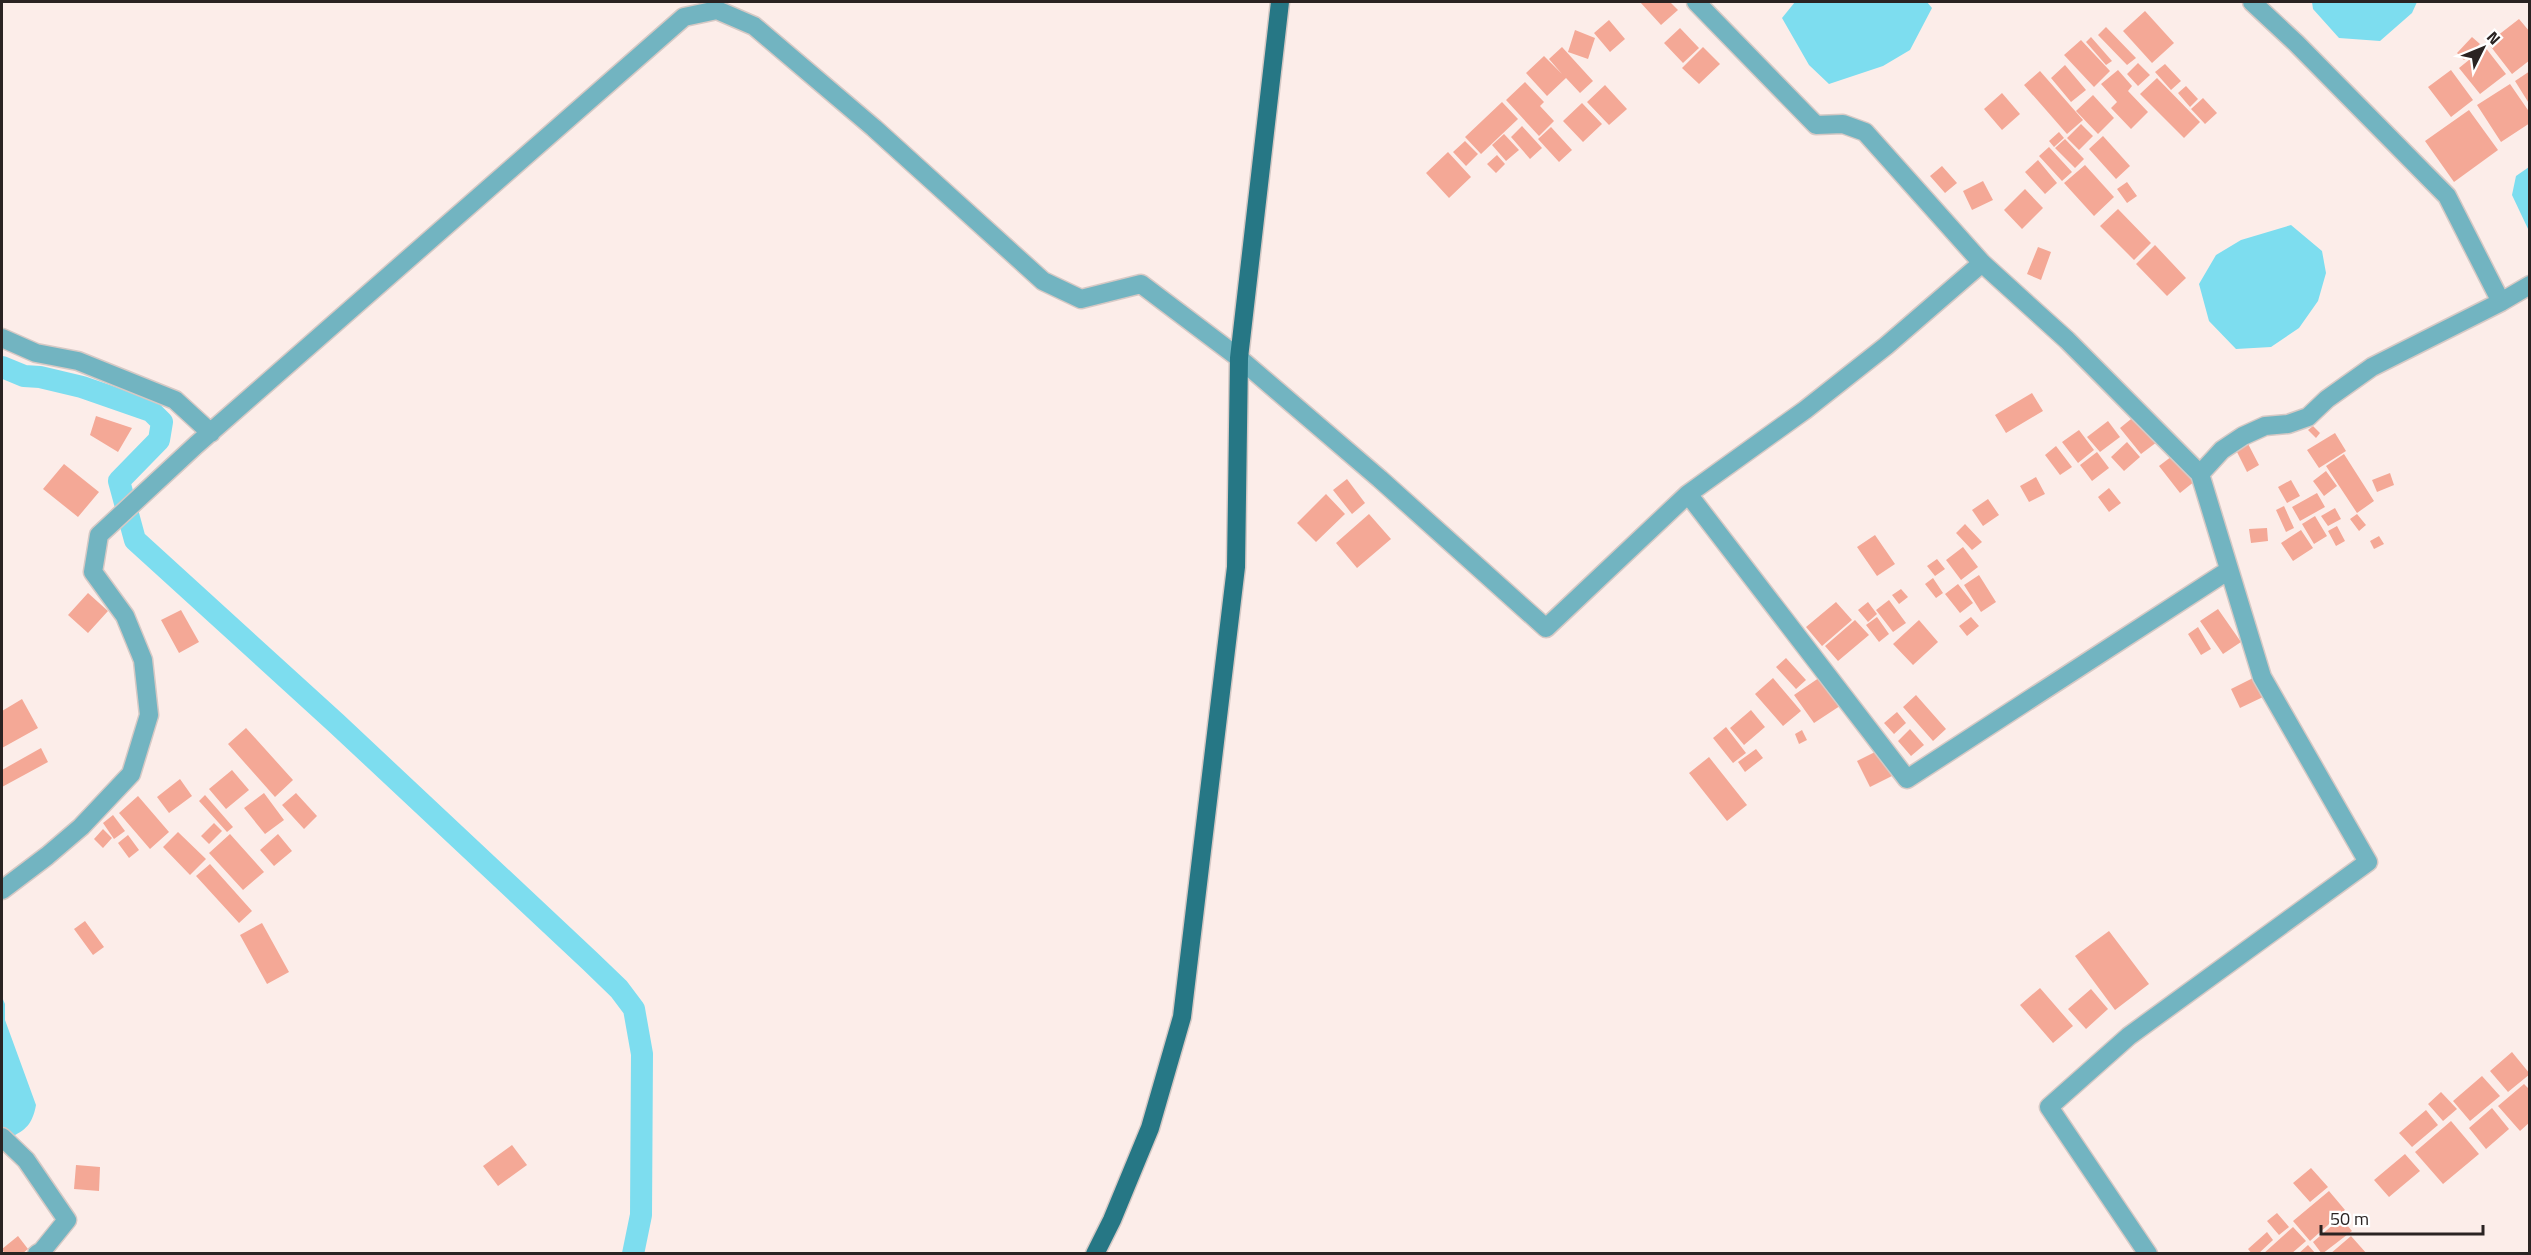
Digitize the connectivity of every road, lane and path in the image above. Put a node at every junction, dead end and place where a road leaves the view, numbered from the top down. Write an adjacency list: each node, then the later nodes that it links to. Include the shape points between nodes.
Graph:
1 (1280, 2): 8 (main road)
2 (1696, 2): 4 (street, via 1816,125 1843,124 1865,132)
3 (2252, 2): 6 (street, via 2447,196)
4 (1982, 263): 10 (street, via 2067,340); 11 (street, via 1805,410)
5 (2529, 285): 6 (street)
6 (2501, 302): 10 (street, via 2372,368 2308,417 2265,426 2243,436 2222,450)
7 (2, 338): 9 (street, via 36,353 78,361 176,400)
8 (1239, 358): 9 (street, via 1141,284 1081,299 1043,281 754,26 717,10 684,17); 11 (street, via 1546,628); 16 (main road, via 1236,567 1182,1017 1150,1128)
9 (211, 434): 13 (street, via 99,535 93,572 125,616 143,660 150,714 131,774 81,827)
10 (2200, 474): 12 (street)
11 (1688, 494): 12 (street, via 1907,779)
12 (2229, 570): 17 (street, via 2262,677 2368,862 2129,1036 2049,1107)
13 (2, 890)
14 (2, 1137): 15 (street, via 26,1160 67,1221)
15 (37, 1254)
16 (1095, 1254)
17 (2148, 1254)

